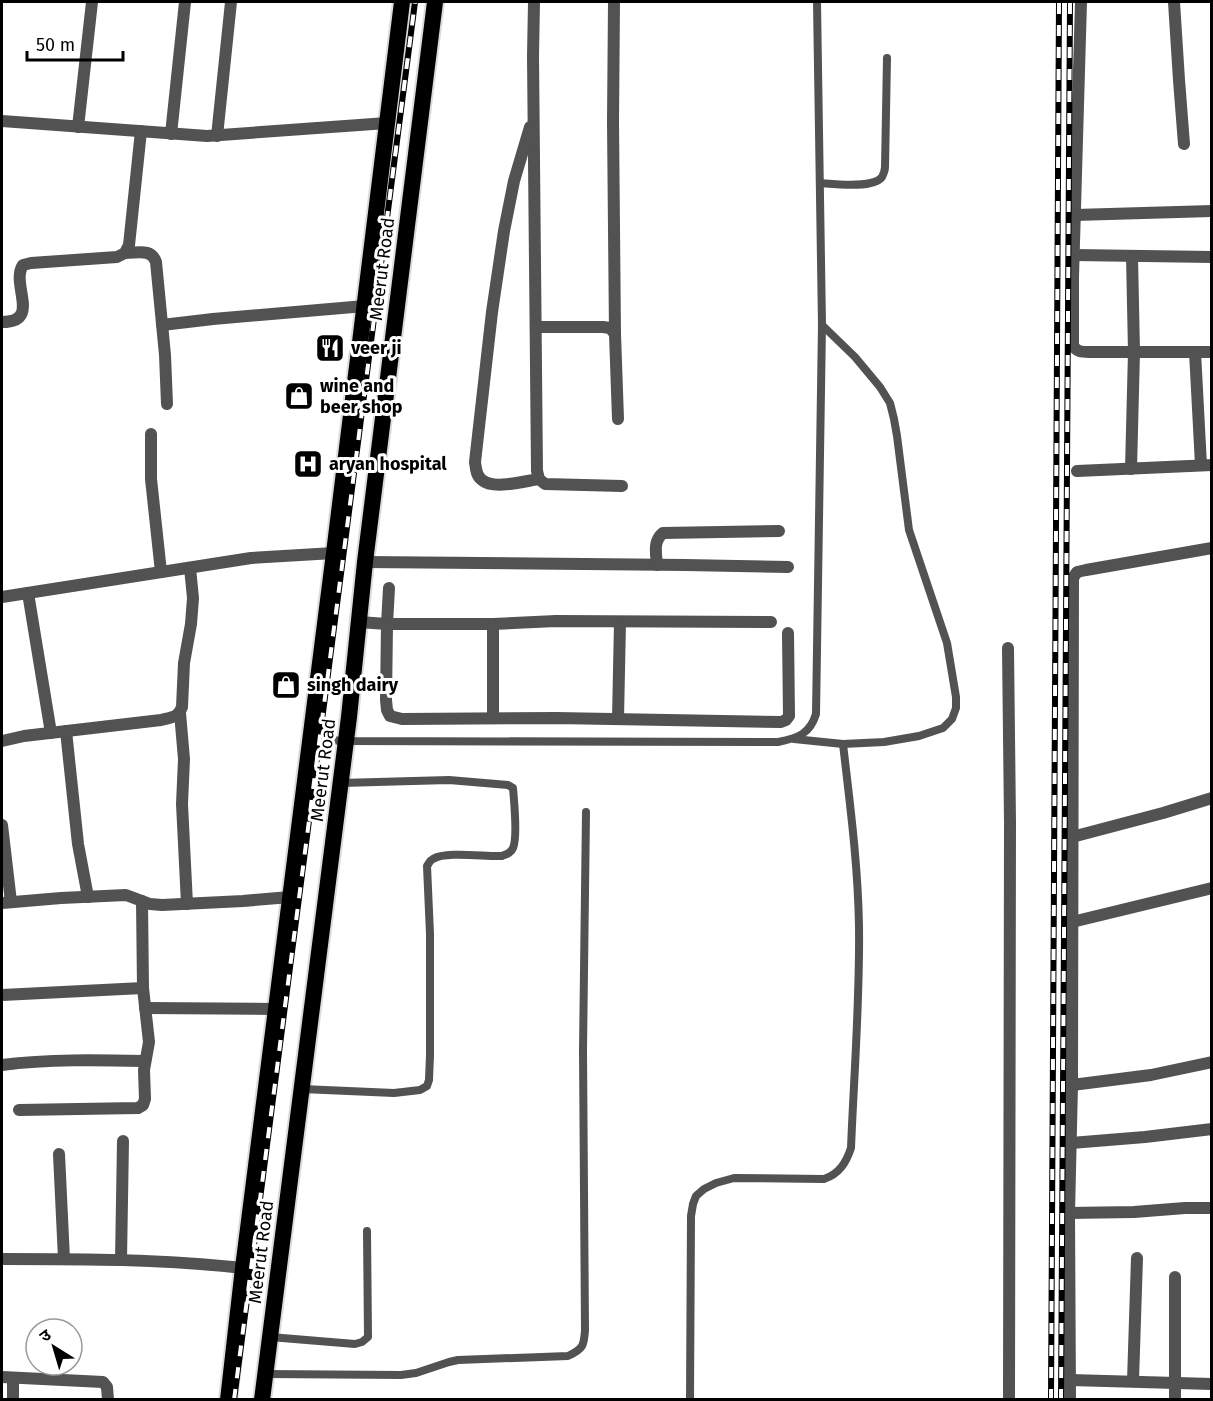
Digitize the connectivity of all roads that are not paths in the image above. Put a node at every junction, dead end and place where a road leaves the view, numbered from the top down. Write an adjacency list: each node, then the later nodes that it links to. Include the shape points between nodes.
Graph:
1 (92, 2): 15 (street)
2 (184, 2): 17 (street)
3 (231, 2): 18 (street)
4 (397, 2): 14 (highway, Meerut Road)
5 (435, 2): 47 (highway, Meerut Road)
6 (534, 2): 12 (street)
7 (614, 2): 32 (street)
8 (817, 2): 20 (lane)
9 (1081, 2): 22 (street)
10 (1174, 2): 19 (street)
11 (887, 58): 20 (lane, via 883,176 864,184)
12 (534, 115): 31 (street); 42 (street, via 504,231 475,462 476,473 490,484)
13 (2, 121): 15 (street)
14 (387, 123): 18 (street); 27 (highway, Meerut Road)
15 (78, 127): 16 (street)
16 (141, 131): 17 (street); 23 (street)
17 (171, 134): 18 (street)
18 (217, 136)
19 (1184, 144)
20 (820, 183): 30 (lane)
21 (1212, 211): 22 (street)
22 (1075, 214): 24 (street)
23 (125, 253): 28 (street, via 117,257 23,265 19,270 22,313 18,320); 29 (street, via 154,256)
24 (1074, 255): 25 (street); 33 (street, via 1075,349)
25 (1132, 256): 26 (street); 33 (street)
26 (1212, 257)
27 (364, 306): 29 (street); 46 (highway, Meerut Road)
28 (2, 322)
29 (162, 325): 36 (street)
30 (822, 325): 68 (lane, via 816,714 807,731); 71 (lane, via 855,357 890,403 909,530 947,643 956,697 952,719 943,728 884,742)
31 (536, 327): 32 (street, via 603,327); 42 (street)
32 (615, 334): 37 (street)
33 (1134, 352): 34 (street); 40 (street)
34 (1195, 352): 35 (street); 39 (street)
35 (1212, 352)
36 (167, 404)
37 (618, 419)
38 (151, 434): 51 (street, via 151,479)
39 (1206, 465): 40 (street)
40 (1131, 469): 41 (street)
41 (1077, 471)
42 (539, 478): 43 (street, via 545,484)
43 (622, 486)
44 (779, 531): 48 (street, via 663,533 656,544)
45 (1212, 548): 76 (street, via 1086,570 1073,578)
46 (334, 553): 50 (street, via 251,558); 67 (highway, Meerut Road)
47 (365, 562): 48 (street); 55 (highway, Meerut Road)
48 (657, 565): 49 (street)
49 (788, 567)
50 (190, 568): 51 (street); 62 (street, via 193,597)
51 (161, 572): 53 (street)
52 (389, 588): 58 (street)
53 (28, 593): 54 (street); 66 (street)
54 (2, 597)
55 (359, 622): 58 (street); 70 (highway, Meerut Road)
56 (620, 622): 57 (street); 59 (street); 64 (street)
57 (771, 622)
58 (387, 624): 59 (street); 63 (street, via 386,700 390,716)
59 (494, 624): 63 (street)
60 (788, 633): 64 (street, via 786,720 775,723)
61 (1008, 648): 119 (street)
62 (180, 713): 65 (street, via 161,720); 82 (street)
63 (493, 718): 64 (street)
64 (618, 719)
65 (66, 731): 66 (street); 78 (street)
66 (51, 733): 69 (street)
67 (310, 739): 70 (lane); 79 (highway, Meerut Road)
68 (792, 739): 70 (lane); 71 (lane)
69 (2, 741)
70 (346, 741): 72 (highway, Meerut Road)
71 (843, 744): 118 (lane, via 859,924 851,1148 841,1169 824,1179 734,1178 716,1183 696,1196 692,1216)
72 (341, 783): 92 (highway, Meerut Road); 92 (lane, via 449,780 508,785 513,788 515,846 502,856 449,855 430,860 427,866 427,1086 394,1093)
73 (1212, 798): 76 (street)
74 (586, 812): 108 (lane, via 584,1344 568,1356 458,1360 400,1375)
75 (2, 825): 81 (street)
76 (1072, 837): 83 (street)
77 (1212, 888): 83 (street)
78 (88, 897): 80 (street, via 126,895); 81 (street)
79 (290, 897): 82 (street); 87 (highway, Meerut Road)
80 (141, 901): 82 (street); 84 (street)
81 (6, 903)
82 (187, 904)
83 (1072, 922): 91 (street)
84 (143, 988): 85 (street); 86 (street)
85 (2, 995)
86 (145, 1008): 87 (street); 88 (street, via 149,1042)
87 (276, 1009): 105 (highway, Meerut Road)
88 (145, 1061): 90 (street); 93 (street, via 145,1099 138,1108)
89 (1212, 1062): 91 (street)
90 (2, 1065)
91 (1072, 1085): 96 (street)
92 (302, 1089): 107 (highway, Meerut Road)
93 (19, 1110)
94 (1212, 1129): 96 (street)
95 (123, 1141): 104 (street)
96 (1071, 1143): 99 (street)
97 (59, 1154): 103 (street)
98 (1212, 1208): 99 (street)
99 (1069, 1213): 110 (street)
100 (367, 1231): 107 (lane, via 368,1337 355,1344)
101 (1137, 1258): 111 (street)
102 (2, 1259): 103 (street)
103 (64, 1259): 104 (street)
104 (121, 1260): 105 (street)
105 (243, 1268): 116 (highway, Meerut Road)
106 (1175, 1277): 112 (street)
107 (270, 1337): 108 (highway, Meerut Road)
108 (265, 1374): 117 (highway, Meerut Road)
109 (7, 1378): 114 (street); 115 (street, via 103,1382)
110 (1070, 1380): 111 (street); 120 (street)
111 (1133, 1381): 112 (street)
112 (1175, 1382): 113 (street); 121 (street)
113 (1212, 1384)
114 (13, 1400)
115 (108, 1400)
116 (228, 1400)
117 (262, 1400)
118 (690, 1400)
119 (1010, 1400)
120 (1070, 1400)
121 (1175, 1400)

